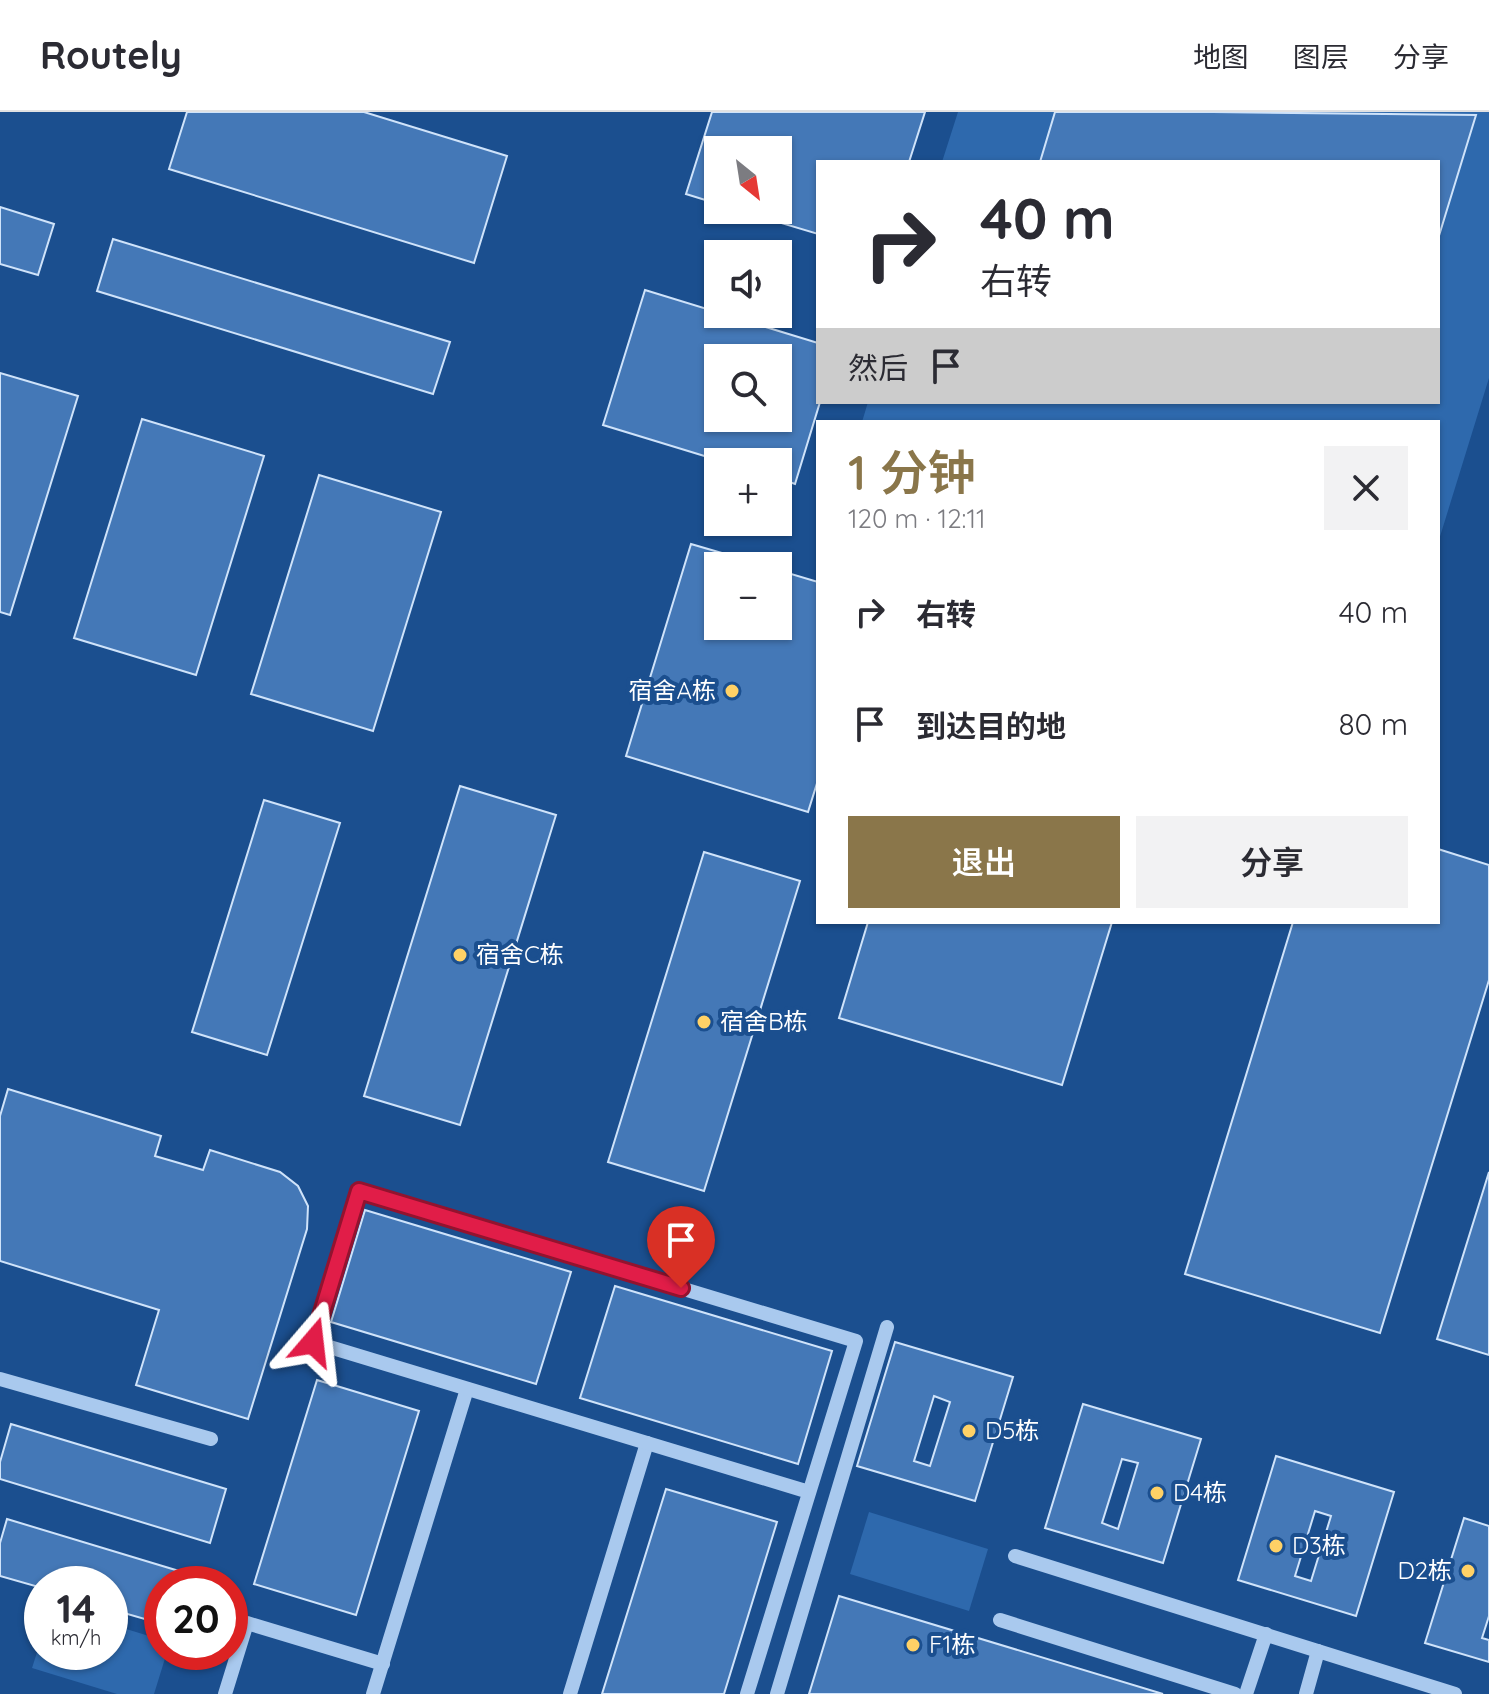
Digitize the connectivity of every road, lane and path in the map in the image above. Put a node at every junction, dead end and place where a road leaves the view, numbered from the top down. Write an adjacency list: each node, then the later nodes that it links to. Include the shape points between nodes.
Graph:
1 (887, 1327): 16 (lane)
2 (0, 1379): 4 (lane)
3 (467, 1389): 5 (lane); 6 (lane, via 313,1342 359,1191 856,1341); 11 (lane)
4 (211, 1439)
5 (647, 1443): 6 (lane); 14 (lane)
6 (809, 1492): 15 (lane)
7 (1015, 1556): 9 (lane)
8 (1000, 1620): 17 (lane)
9 (1266, 1634): 10 (lane); 18 (lane)
10 (1318, 1651): 19 (lane); 20 (lane)
11 (383, 1664): 12 (lane, via 247,1623); 13 (lane)
12 (225, 1694)
13 (373, 1694)
14 (570, 1694)
15 (747, 1694)
16 (777, 1694)
17 (1235, 1694)
18 (1246, 1694)
19 (1306, 1694)
20 (1455, 1694)

